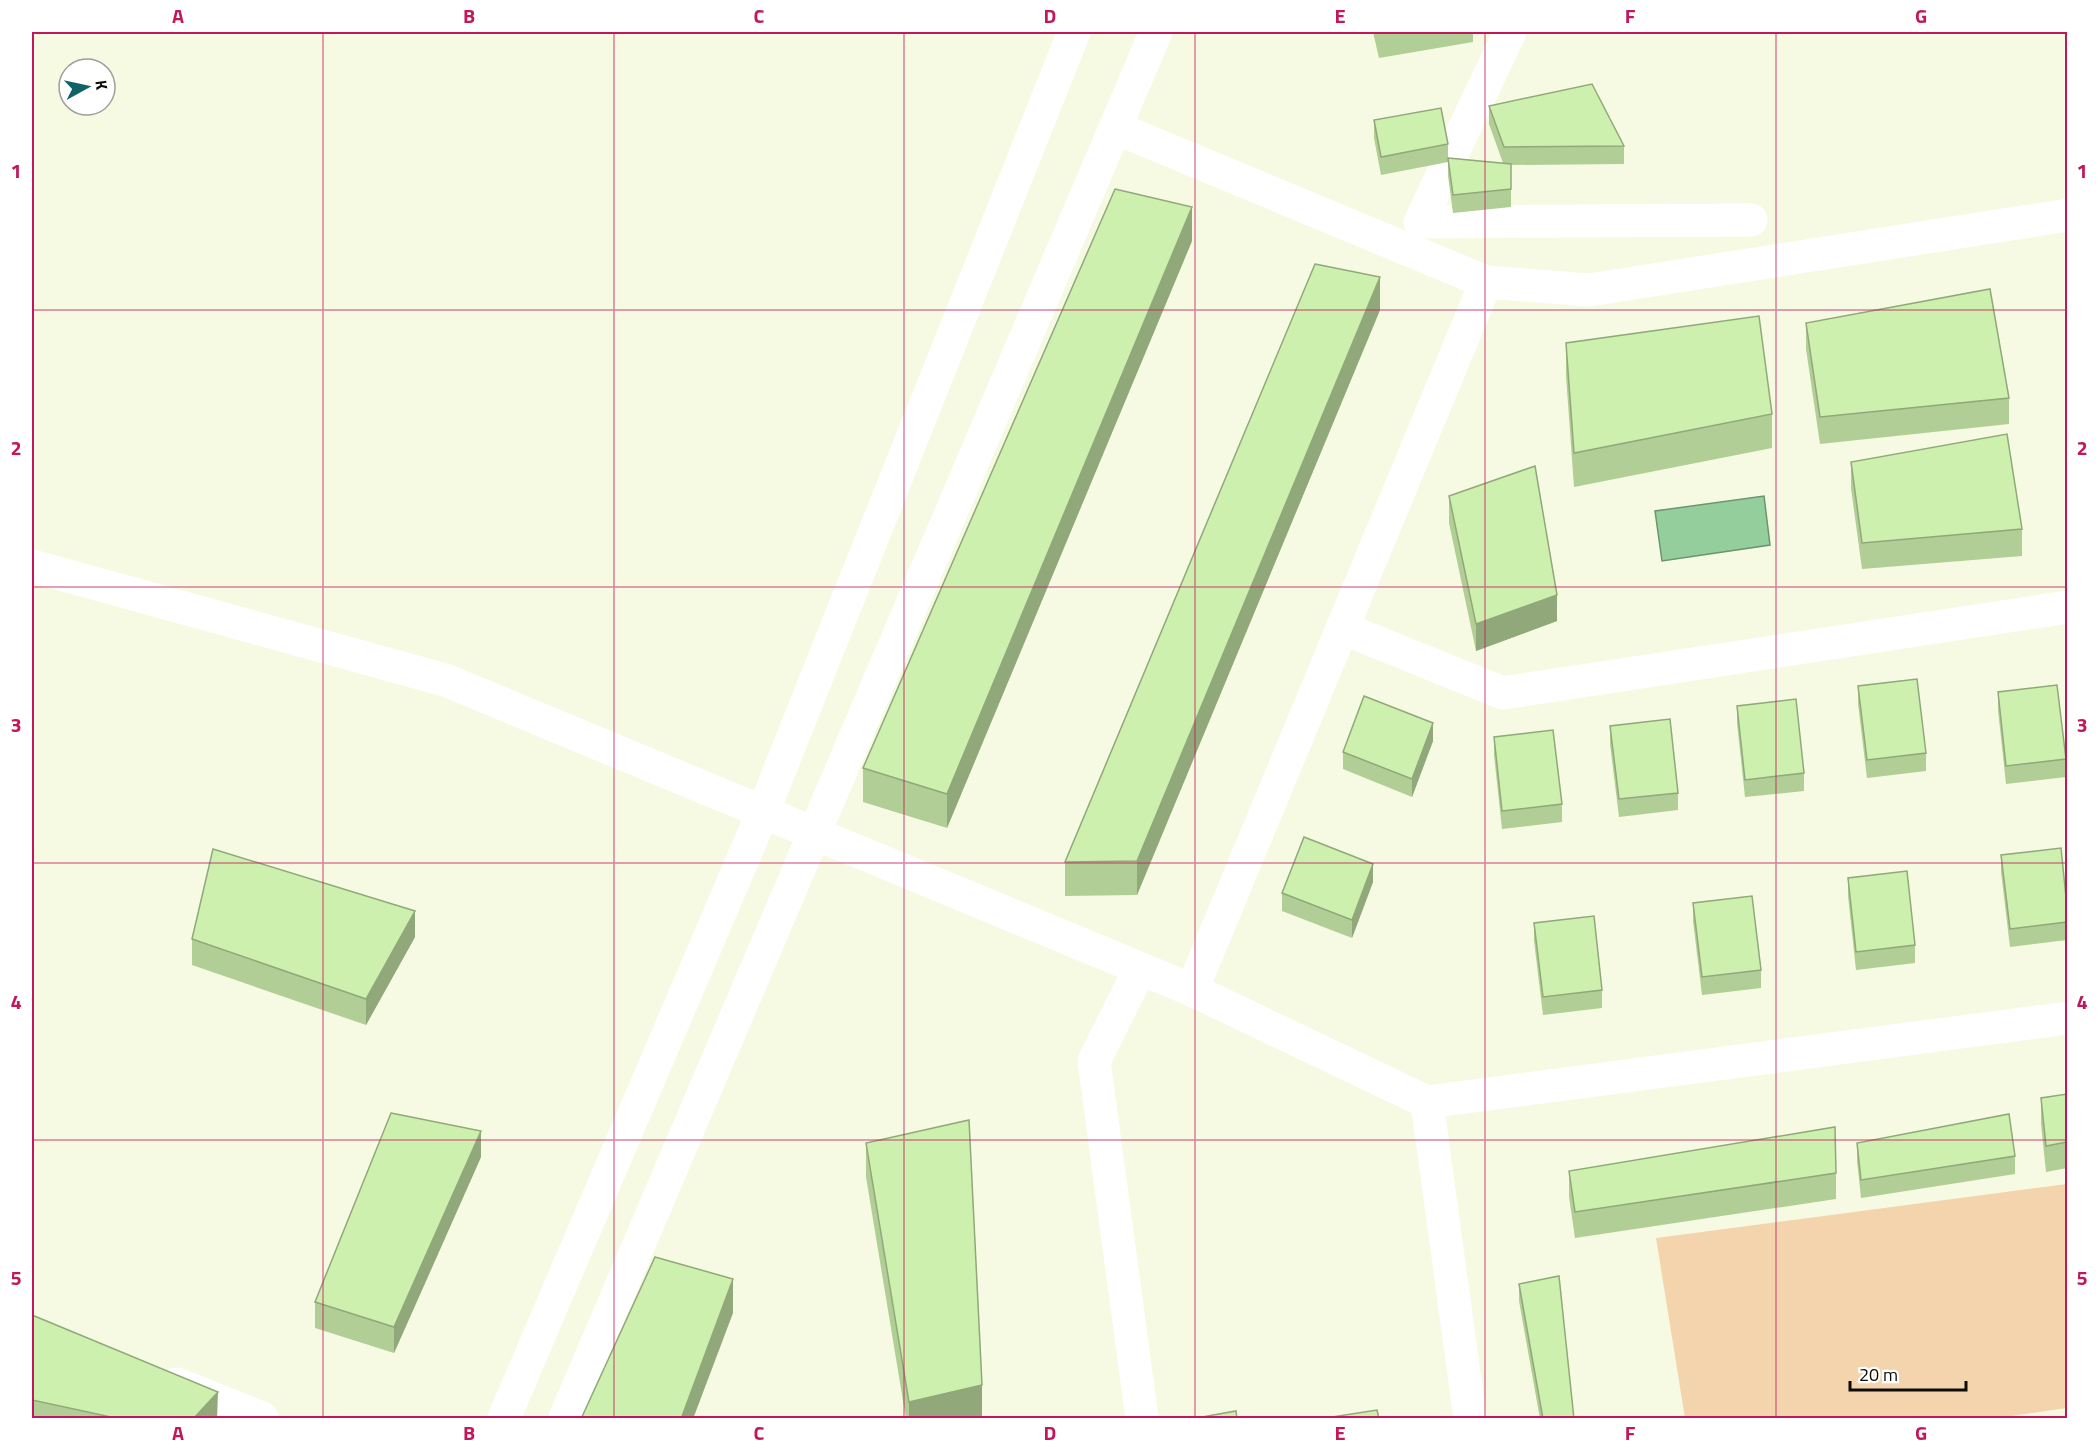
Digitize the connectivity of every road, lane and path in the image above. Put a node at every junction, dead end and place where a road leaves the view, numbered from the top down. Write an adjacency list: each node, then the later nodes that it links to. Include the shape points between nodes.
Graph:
1 (1074, 32): 11 (street)
2 (1156, 32): 4 (street)
3 (1510, 32): 6 (street, via 1420,222)
4 (1116, 128): 7 (street); 12 (street)
5 (2067, 215): 7 (street, via 1589,290)
6 (1751, 220)
7 (1486, 282): 10 (street)
8 (32, 566): 11 (street, via 445,680)
9 (2067, 607): 10 (street, via 1503,693)
10 (1342, 628): 14 (street)
11 (763, 812): 12 (street); 19 (street)
12 (814, 833): 13 (street); 20 (street)
13 (1140, 969): 14 (street); 21 (street, via 1094,1061)
14 (1192, 990): 16 (street)
15 (2067, 1018): 16 (street)
16 (1427, 1102): 22 (street)
17 (152, 1374): 18 (street)
18 (262, 1419)
19 (504, 1419)
20 (565, 1419)
21 (1142, 1419)
22 (1470, 1419)

